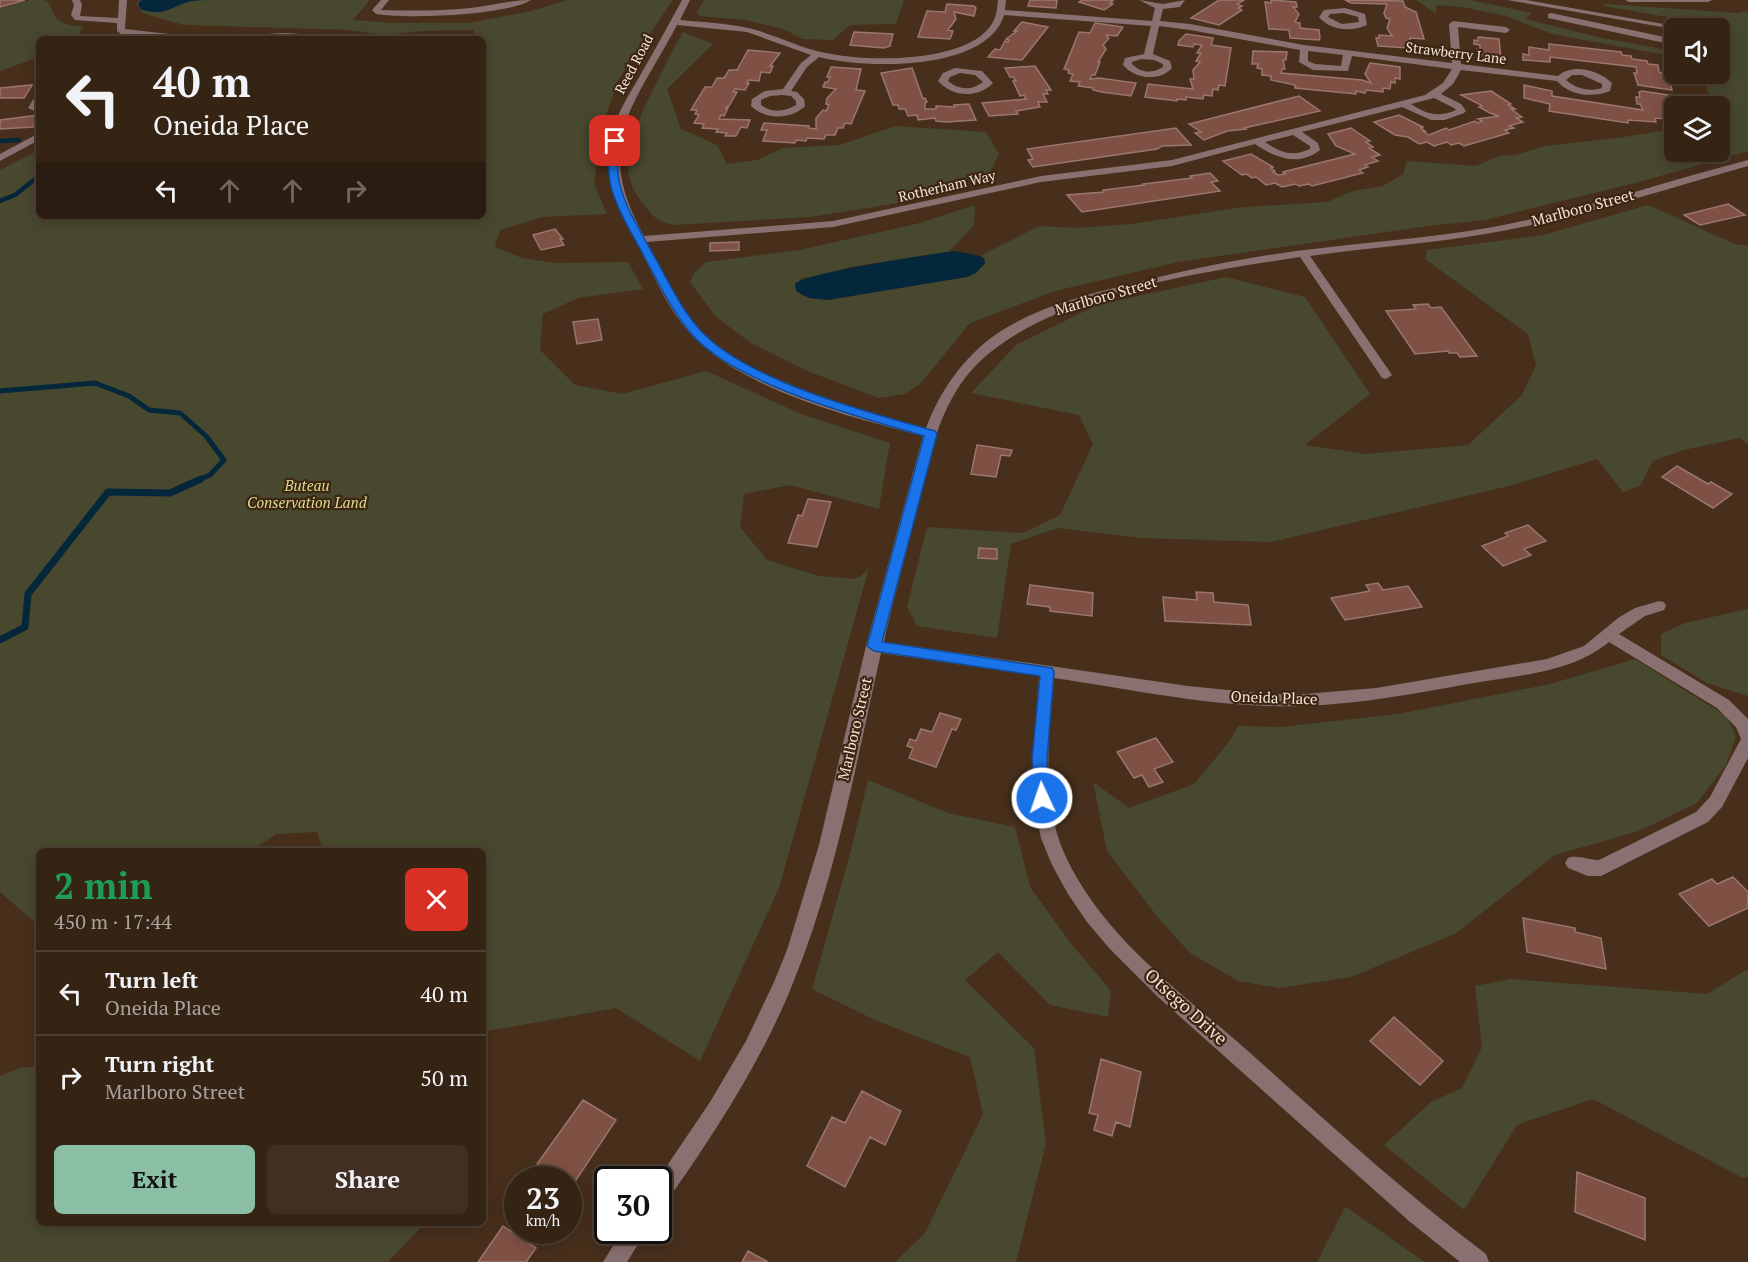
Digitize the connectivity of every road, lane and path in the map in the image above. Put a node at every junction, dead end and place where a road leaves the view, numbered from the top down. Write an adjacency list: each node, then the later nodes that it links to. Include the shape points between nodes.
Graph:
1 (76, 0): 18 (street, via 78,18)
2 (123, 0): 18 (street)
3 (385, 0): 4 (street, via 376,10 417,14)
4 (527, 0)
5 (686, 0): 15 (street, Reed Road)
6 (1002, 0): 14 (street)
7 (1143, 0): 13 (street)
8 (1181, 0): 13 (street, via 1174,6)
9 (1511, 0): 12 (street)
10 (1629, 0): 11 (street)
11 (1708, 0)
12 (1548, 6): 17 (street); 23 (street, via 1547,15)
13 (1160, 7): 16 (street)
14 (1000, 12): 16 (street, Strawberry Lane); 28 (street, via 994,28 979,40)
15 (674, 22): 26 (street, via 749,30); 40 (street, Reed Road, via 626,111 615,141 616,188)
16 (1155, 23): 24 (street, Strawberry Lane); 27 (street)
17 (1664, 25)
18 (122, 26): 21 (street); 22 (street)
19 (1342, 27): 25 (street)
20 (1506, 30): 29 (street, via 1453,24)
21 (117, 36)
22 (172, 36)
23 (1664, 40)
24 (1304, 48): 25 (street, Strawberry Lane); 25 (street, via 1304,63 1324,68 1346,68)
25 (1346, 53): 29 (street, Strawberry Lane)
26 (817, 54): 28 (street, via 873,62); 32 (street, via 804,65)
27 (1148, 56)
28 (933, 57): 30 (street)
29 (1457, 67): 31 (street, Strawberry Lane); 33 (street, Rotherham Way, via 1451,81)
30 (952, 72)
31 (1561, 79)
32 (786, 92)
33 (1434, 94): 34 (street, Rotherham Way); 34 (street, via 1461,111 1432,119)
34 (1404, 104): 35 (street, Rotherham Way)
35 (1296, 132): 37 (street, Rotherham Way); 37 (street, via 1316,150 1283,158)
36 (36, 138): 38 (street)
37 (1257, 141): 40 (street, Rotherham Way, via 1144,168 1034,180 844,223)
38 (0, 158)
39 (1748, 163): 41 (street, Marlboro Street, via 1510,227)
40 (640, 240): 43 (street, Reed Road, via 689,325 730,359 823,401)
41 (1303, 254): 42 (street); 43 (street, Marlboro Street, via 1119,290 1077,301 1023,324 992,344 966,368 945,399)
42 (1386, 375)
43 (931, 434): 46 (street, Marlboro Street)
44 (1659, 606): 45 (street, Oneida Place, via 1640,612)
45 (1608, 634): 47 (street, Oneida Place, via 1589,650 1548,665 1342,698 1229,697); 48 (street, via 1723,704 1737,716)
46 (874, 646): 47 (street, Oneida Place); 51 (street, Marlboro Street, via 831,831 781,992 741,1068)
47 (1047, 672): 54 (street, Otsego Drive, via 1040,759 1047,828 1074,889 1098,922 1166,990 1382,1186)
48 (1748, 737)
49 (1748, 742): 50 (street, via 1716,802 1702,817 1601,868)
50 (1574, 863)
51 (672, 1175)
52 (626, 1244): 53 (street)
53 (614, 1262)
54 (1478, 1262)

